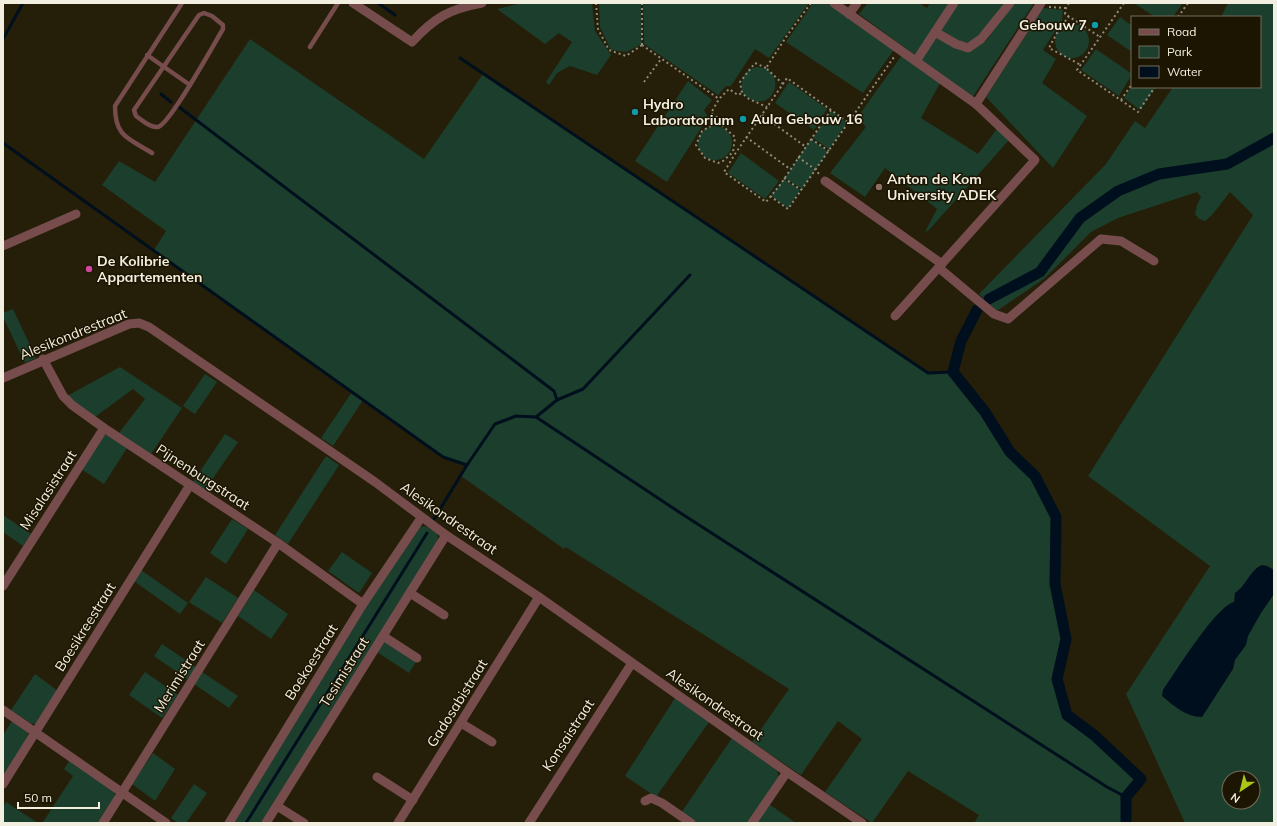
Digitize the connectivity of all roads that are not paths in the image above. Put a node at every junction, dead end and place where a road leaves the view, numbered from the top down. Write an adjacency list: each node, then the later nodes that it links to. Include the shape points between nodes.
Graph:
1 (182, 3): 13 (lane)
2 (338, 3): 12 (lane)
3 (353, 3): 4 (street, via 412,42 446,13)
4 (479, 3)
5 (834, 3): 10 (street)
6 (857, 3): 10 (street)
7 (954, 3): 11 (street)
8 (1010, 3): 11 (street, via 981,39 968,48)
9 (1040, 4): 17 (street)
10 (849, 14): 14 (street)
11 (935, 32): 14 (street)
12 (310, 47)
13 (147, 55): 15 (lane); 18 (lane, via 115,106 115,116 120,132)
14 (916, 61): 17 (street)
15 (164, 67): 16 (lane); 16 (lane, via 134,110 136,116 151,126 161,126); 16 (lane, via 199,15 204,13 212,16 223,25 223,29)
16 (190, 85)
17 (976, 104): 23 (street, via 1035,160)
18 (152, 153)
19 (825, 181): 23 (street)
20 (76, 214): 21 (street)
21 (3, 246)
22 (1154, 261): 23 (street, via 1121,241 1100,239 1008,319 994,314)
23 (940, 266): 24 (street)
24 (896, 316)
25 (43, 360): 26 (street, Alesikondrestraat); 27 (street, Pijnenburgstraat, via 63,396); 29 (street, Alesikondrestraat, via 129,324 139,323 149,327 374,482)
26 (3, 378)
27 (104, 428): 28 (street, Pijnenburgstraat); 32 (street, Misalasistraat)
28 (190, 485): 31 (street, Pijnenburgstraat); 42 (street, Boesikreestraat)
29 (421, 518): 30 (street, Alesikondrestraat); 35 (street, Boekoestraat)
30 (446, 535): 33 (street, Tesimistraat); 34 (street, Alesikondrestraat)
31 (278, 542): 35 (street, Pijnenburgstraat); 47 (street, Merimistraat)
32 (3, 586)
33 (410, 593): 36 (street); 37 (street, Tesimistraat)
34 (539, 597): 39 (street, Alesikondrestraat); 41 (street, Gadosabistraat)
35 (364, 604): 53 (street, Boekoestraat)
36 (444, 615)
37 (383, 636): 38 (street); 50 (street, Tesimistraat)
38 (417, 658)
39 (632, 663): 44 (street, Alesikondrestraat); 57 (street, Konsaistraat)
40 (3, 710): 42 (street)
41 (461, 723): 43 (street); 48 (street, Gadosabistraat)
42 (36, 732): 46 (street, Boesikreestraat); 47 (street)
43 (492, 742)
44 (787, 772): 59 (street); 60 (street, Alesikondrestraat)
45 (377, 778): 48 (street)
46 (3, 784)
47 (122, 792): 51 (street, Merimistraat); 52 (street)
48 (413, 800): 56 (street, Gadosabistraat)
49 (645, 801): 58 (street, via 651,798 662,803)
50 (277, 806): 54 (street, Tesimistraat); 55 (street)
51 (103, 823)
52 (166, 823)
53 (229, 823)
54 (266, 823)
55 (304, 823)
56 (398, 823)
57 (529, 823)
58 (691, 823)
59 (752, 823)
60 (862, 823)

